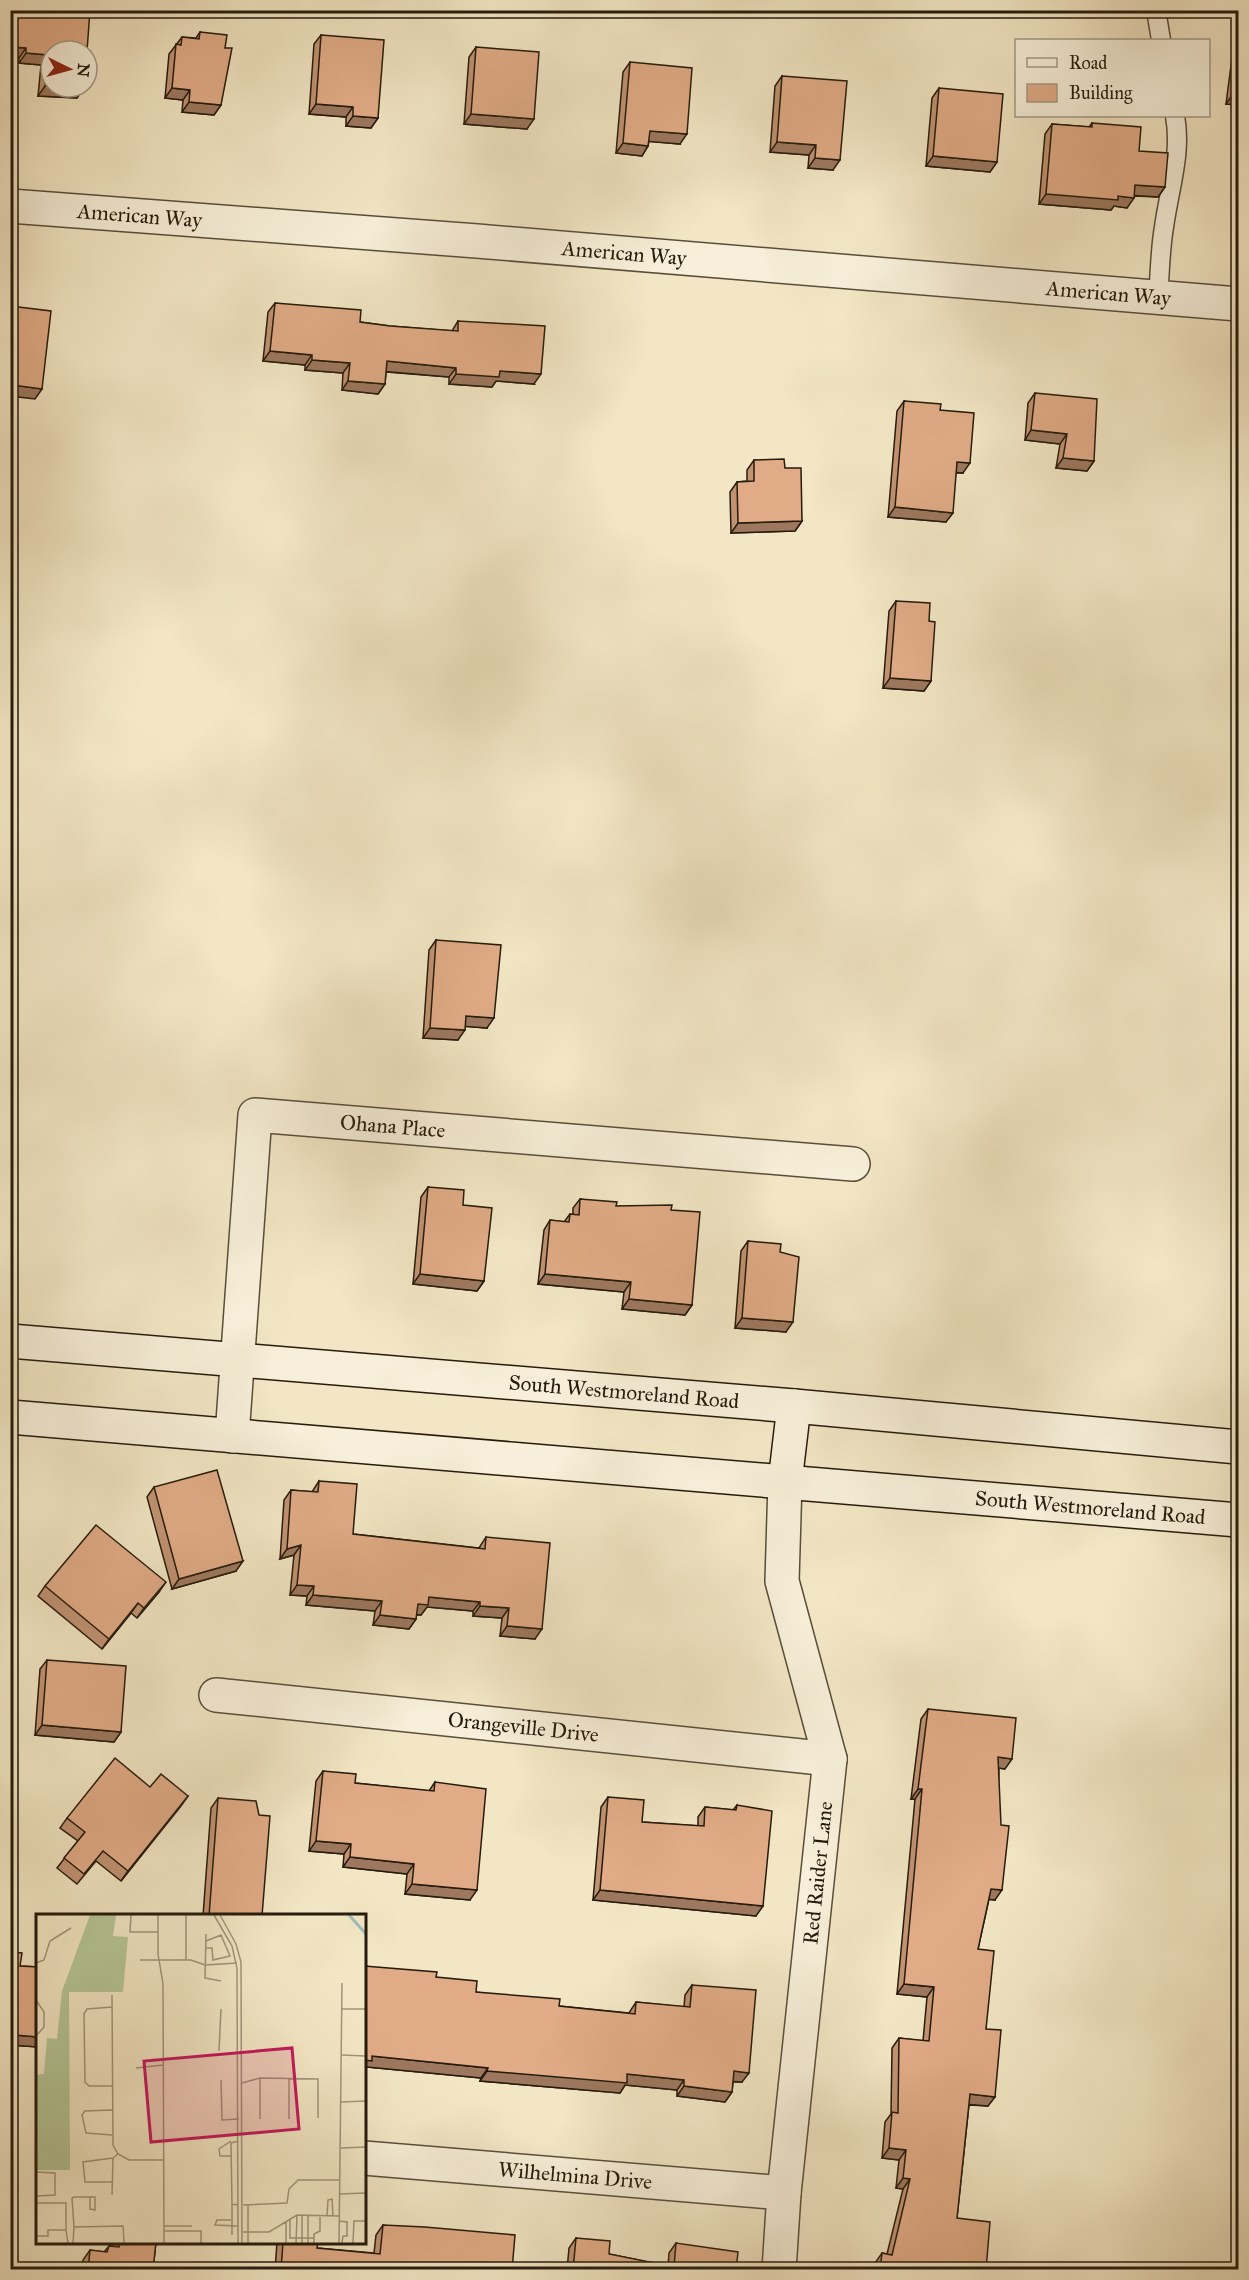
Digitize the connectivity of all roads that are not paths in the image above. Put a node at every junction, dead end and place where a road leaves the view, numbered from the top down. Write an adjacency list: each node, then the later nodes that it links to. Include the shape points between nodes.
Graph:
1 (1156, 10): 2 (lane)
2 (1161, 39)
3 (1175, 117): 5 (lane, via 1173,187 1164,226)
4 (10, 206): 5 (street, American Way)
5 (1158, 297): 6 (street, American Way)
6 (1239, 304)
7 (853, 1164): 9 (street, Ohana Place, via 255,1115)
8 (10, 1341): 9 (street, South Westmoreland Road)
9 (238, 1359): 10 (street, South Westmoreland Road); 12 (street, Ohana Place)
10 (794, 1406): 13 (street, South Westmoreland Road); 14 (street, Red Raider Lane)
11 (10, 1418): 12 (street, South Westmoreland Road)
12 (232, 1436): 14 (street, South Westmoreland Road)
13 (1239, 1447)
14 (785, 1482): 15 (street, South Westmoreland Road); 17 (street, Red Raider Lane, via 782,1581)
15 (1239, 1521)
16 (216, 1695): 17 (street, Orangeville Drive)
17 (830, 1759): 19 (street, Red Raider Lane)
18 (366, 2158): 19 (street, Wilhelmina Drive)
19 (784, 2193): 20 (street, Red Raider Lane)
20 (779, 2270)

